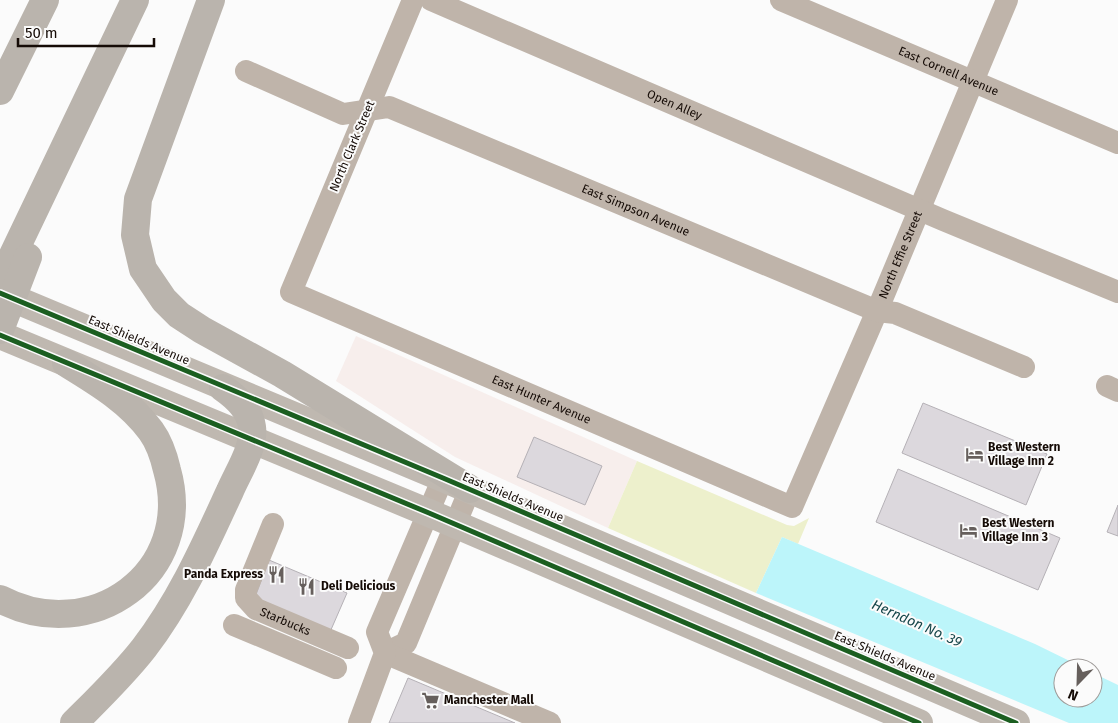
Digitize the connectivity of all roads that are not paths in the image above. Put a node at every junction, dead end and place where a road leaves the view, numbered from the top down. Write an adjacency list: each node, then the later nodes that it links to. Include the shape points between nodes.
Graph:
1 (44, 0): 10 (highway)
2 (136, 0): 14 (highway, via 91,90)
3 (211, 0): 27 (highway, via 138,199 135,235 143,269 164,300 179,315)
4 (413, 0): 11 (street, North Clark Street)
5 (431, 0): 13 (street, Open Alley)
6 (781, 0): 9 (street, East Cornell Avenue)
7 (1007, 0): 9 (street, North Effie Street)
8 (246, 72): 11 (street, East Simpson Avenue, via 343,114)
9 (973, 82): 12 (street, East Cornell Avenue); 13 (street, North Effie Street)
10 (0, 91)
11 (366, 110): 17 (street, North Clark Street); 19 (street, East Simpson Avenue, via 390,107)
12 (1118, 143)
13 (920, 209): 18 (street, Open Alley); 19 (street, North Effie Street)
14 (21, 254): 15 (highway); 20 (highway, bridge)
15 (0, 282)
16 (0, 292): 24 (main road, East Shields Avenue)
17 (291, 292): 28 (street, East Hunter Avenue)
18 (1118, 292)
19 (877, 311): 23 (street, East Simpson Avenue, via 895,313); 28 (street, North Effie Street)
20 (0, 330)
21 (0, 335): 22 (main road)
22 (66, 363): 25 (main road); 32 (highway, via 122,400 152,433 171,483 174,504 171,524 157,559 140,582 118,600 100,608 78,614 35,613)
23 (1024, 367)
24 (224, 388): 25 (highway, via 237,398 248,414); 26 (main road, East Shields Avenue)
25 (252, 441): 29 (main road); 37 (highway, via 196,566 171,608 144,648)
26 (443, 478): 27 (main road, East Shields Avenue); 29 (street)
27 (470, 489): 31 (street); 41 (main road, East Shields Avenue)
28 (792, 507)
29 (429, 514): 31 (main road); 35 (street, via 377,632)
30 (273, 524): 34 (street, Starbucks, via 246,590 246,598 256,609)
31 (455, 525): 35 (street, via 406,643); 40 (main road)
32 (0, 599)
33 (234, 625): 36 (street)
34 (348, 648)
35 (385, 653): 38 (street); 39 (street)
36 (336, 668)
37 (74, 723)
38 (359, 723)
39 (550, 723)
40 (920, 723)
41 (1016, 723)

